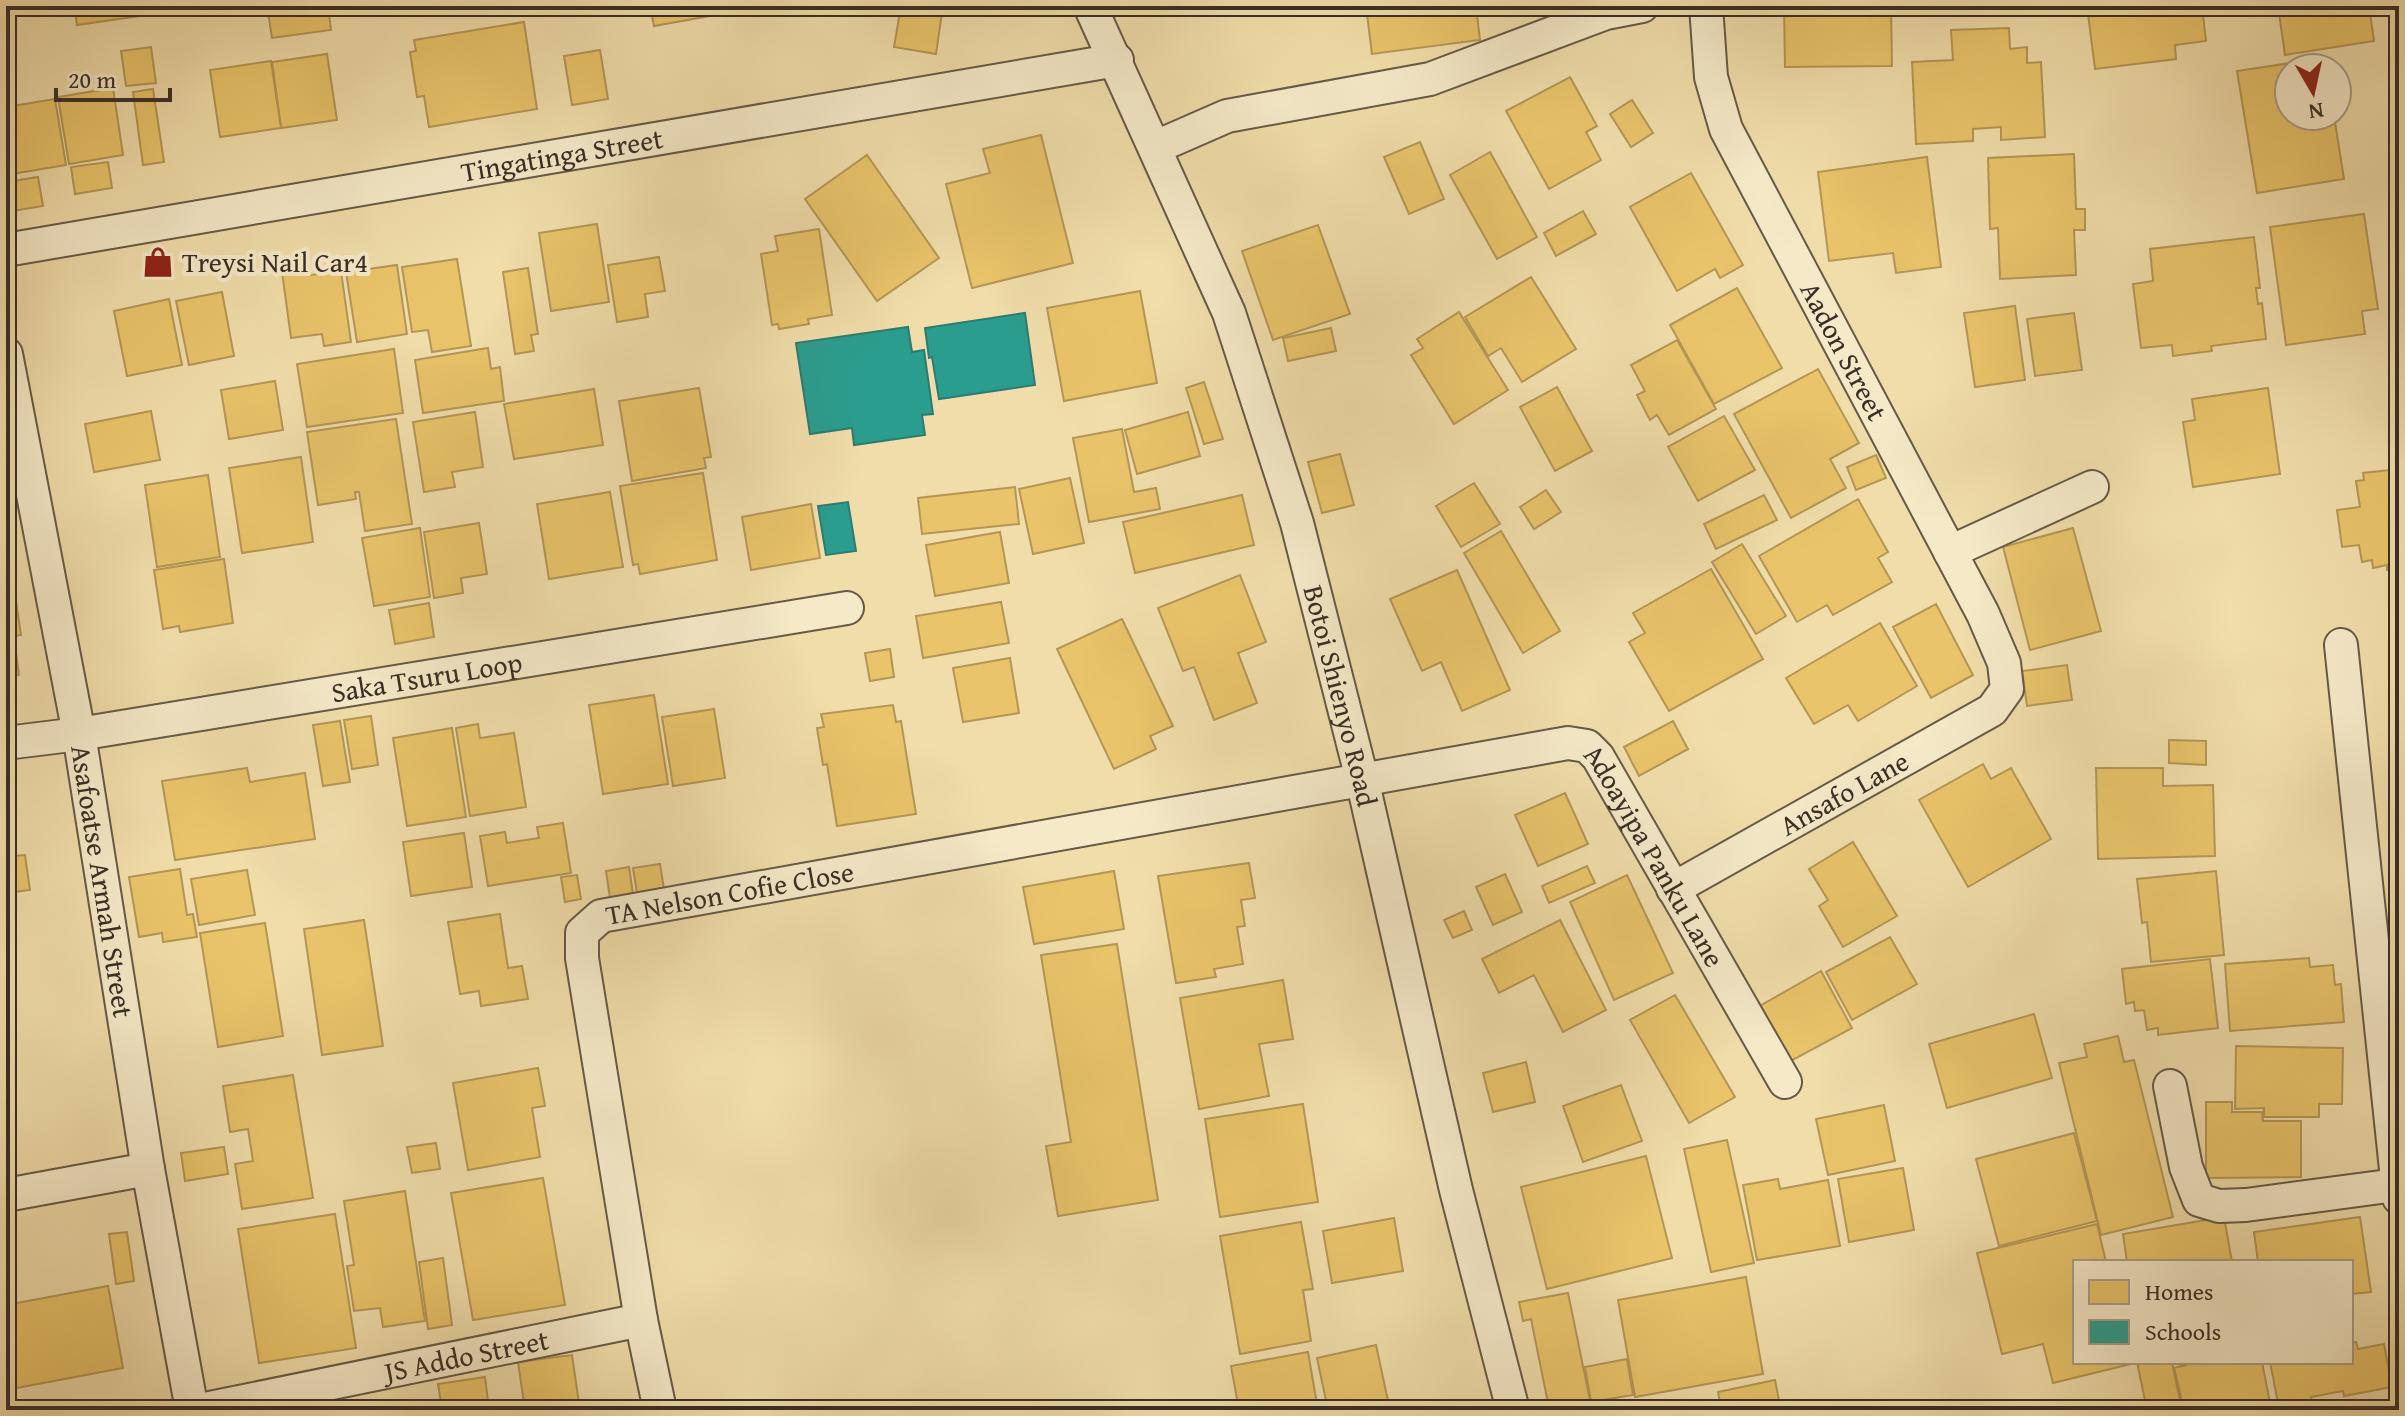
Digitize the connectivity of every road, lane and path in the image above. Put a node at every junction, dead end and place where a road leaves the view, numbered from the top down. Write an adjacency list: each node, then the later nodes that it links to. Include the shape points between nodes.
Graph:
1 (1090, 6): 4 (street, Botoi Shienyo Road)
2 (1642, 6): 5 (street, via 1606,13 1430,79 1227,116)
3 (1706, 6): 9 (street, Aadon Street, via 1711,77 1726,129)
4 (1117, 60): 5 (street, Botoi Shienyo Road); 6 (street, Tingatinga Street)
5 (1156, 147): 15 (street, Botoi Shienyo Road, via 1229,313 1297,523)
6 (6, 250)
7 (6, 354): 13 (street, Asafoatse Armah Street)
8 (2092, 487): 9 (street)
9 (1950, 552): 12 (street, Aadon Street, via 2004,663)
10 (847, 608): 13 (street, Saka Tsuru Loop)
11 (2341, 645): 20 (street)
12 (2007, 689): 16 (street, Ansafo Lane, via 1992,710)
13 (79, 734): 14 (street, Saka Tsuru Loop); 19 (street, Asafoatse Armah Street)
14 (6, 743)
15 (1362, 779): 16 (street, Adoayipa Panku Lane, via 1568,743 1587,746); 22 (street, TA Nelson Cofie Close, via 601,916 582,933 582,958); 26 (street, Botoi Shienyo Road, via 1456,1190)
16 (1673, 889): 17 (street, Adoayipa Panku Lane)
17 (1785, 1082)
18 (2170, 1086): 20 (street, via 2186,1167 2199,1200 2246,1205)
19 (148, 1169): 21 (street); 23 (street, Asafoatse Armah Street)
20 (2398, 1191)
21 (6, 1195)
22 (641, 1320): 24 (street, JS Addo Street); 25 (street, TA Nelson Cofie Close)
23 (192, 1410)
24 (200, 1410)
25 (660, 1410)
26 (1513, 1410)

